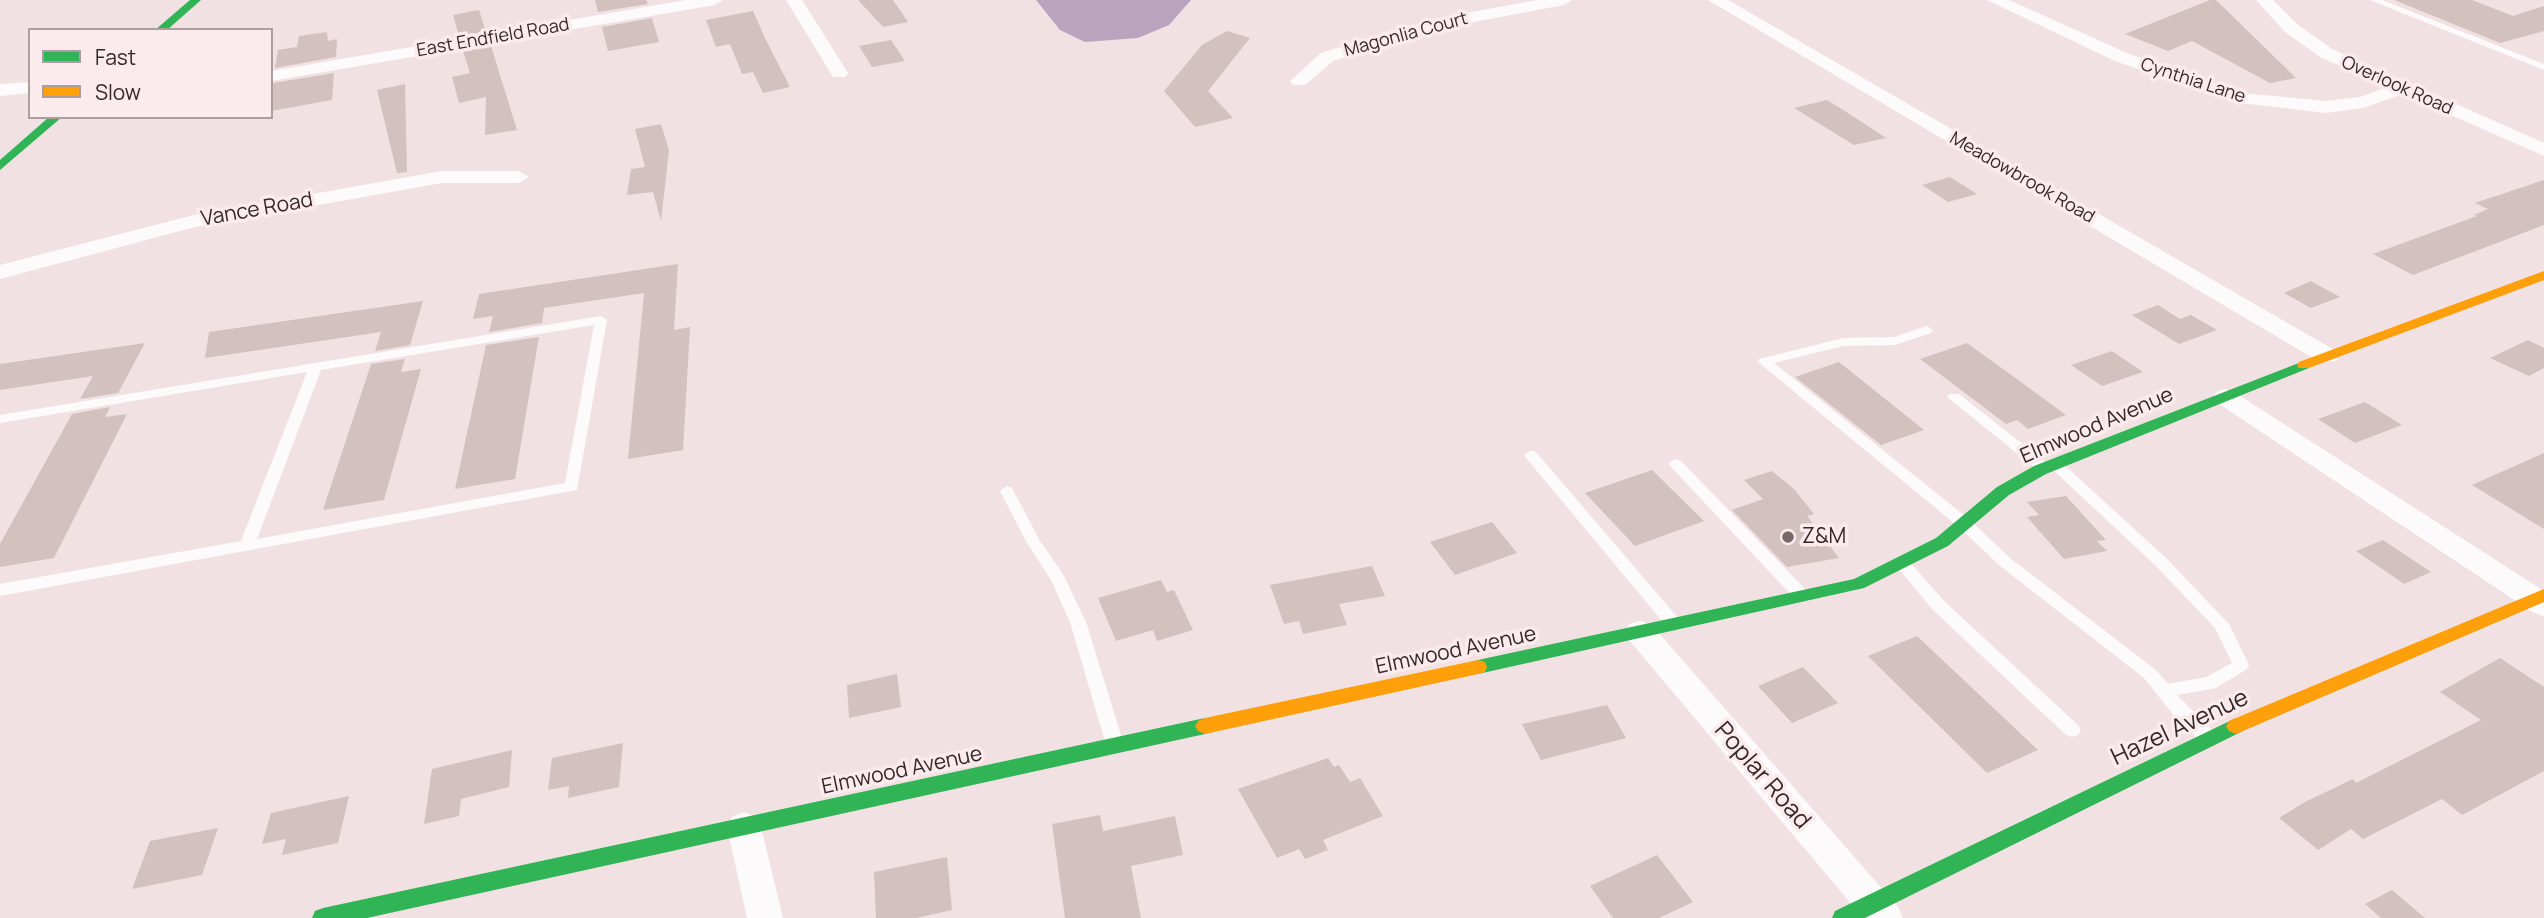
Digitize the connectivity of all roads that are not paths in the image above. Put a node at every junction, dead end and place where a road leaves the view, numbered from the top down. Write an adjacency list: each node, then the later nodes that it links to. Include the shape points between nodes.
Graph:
1 (196, 0): 9 (street)
2 (715, 0): 12 (street, East Endfield Road)
3 (794, 0): 11 (street)
4 (1564, 0): 13 (street, Magonlia Court, via 1439,23 1327,57)
5 (1716, 0): 24 (street, Meadowbrook Road)
6 (1995, 0): 15 (street, Cynthia Lane, via 2121,57 2239,98 2334,107)
7 (2264, 0): 15 (street, Overlook Road, via 2291,28 2326,53)
8 (2374, 0): 10 (lane)
9 (162, 28)
10 (2544, 67)
11 (839, 73)
12 (273, 76)
13 (1298, 81)
14 (28, 87): 16 (street)
15 (2400, 89): 18 (street, Overlook Road)
16 (0, 90)
17 (54, 119): 19 (street)
18 (2544, 150)
19 (0, 166)
20 (519, 177): 21 (street, Vance Road, via 442,177 194,221)
21 (0, 272)
22 (2544, 275): 24 (street, Elmwood Avenue)
23 (1927, 330): 33 (lane, via 1895,341 1843,342 1764,362)
24 (2327, 356): 27 (street, Elmwood Avenue)
25 (315, 369): 28 (lane); 34 (lane); 34 (lane, via 601,320 572,487)
26 (1954, 397): 31 (lane)
27 (2225, 397): 31 (street, Elmwood Avenue); 38 (street)
28 (0, 419)
29 (1531, 455): 39 (lane)
30 (1676, 464): 37 (lane)
31 (2049, 466): 33 (street, Elmwood Avenue, via 2003,491); 41 (lane, via 2161,562 2221,624 2241,665 2210,683)
32 (1007, 491): 44 (lane, via 1078,622)
33 (1965, 524): 35 (street, Elmwood Avenue); 41 (lane, via 2004,562 2150,674)
34 (246, 547): 36 (lane)
35 (1902, 564): 37 (street, Elmwood Avenue, via 1858,584); 42 (lane, via 1938,605)
36 (0, 590)
37 (1804, 598): 39 (street, Elmwood Avenue)
38 (2541, 600): 43 (street, Hazel Avenue)
39 (1674, 625): 40 (street, Elmwood Avenue)
40 (1640, 632): 44 (street, Elmwood Avenue); 46 (street, Poplar Road)
41 (2164, 691): 43 (lane)
42 (2071, 730)
43 (2208, 738): 46 (street, Hazel Avenue)
44 (1115, 746): 45 (street, Elmwood Avenue)
45 (744, 827): 47 (street, Elmwood Avenue); 48 (street)
46 (1879, 911): 49 (street, Hazel Avenue)
47 (323, 918)
48 (765, 918)
49 (1843, 918)

